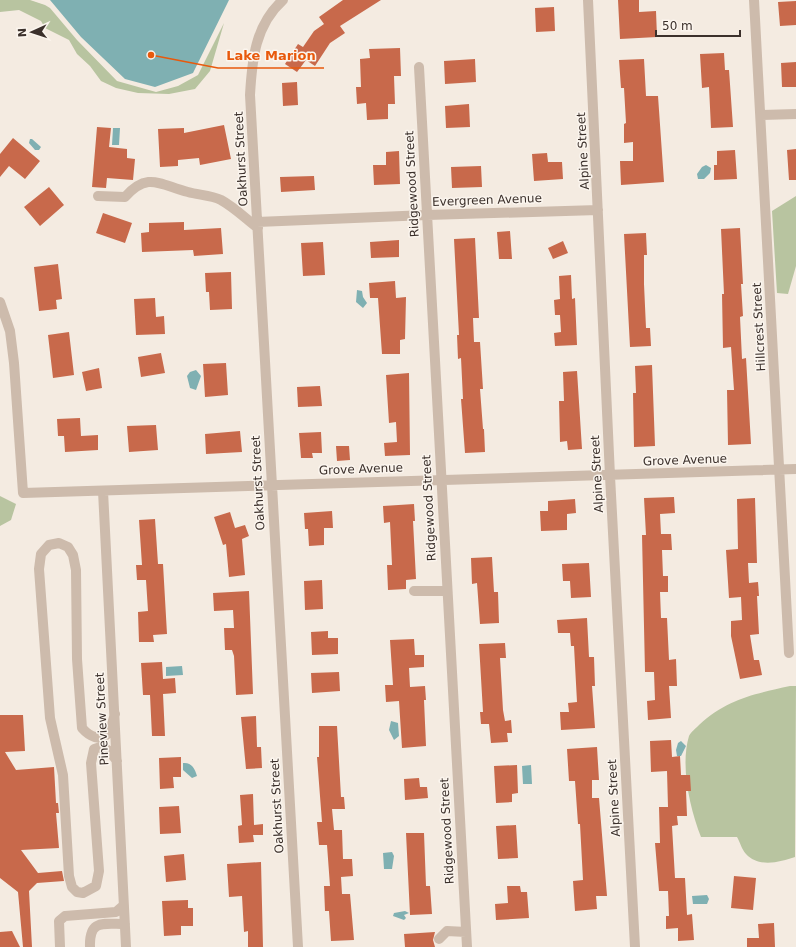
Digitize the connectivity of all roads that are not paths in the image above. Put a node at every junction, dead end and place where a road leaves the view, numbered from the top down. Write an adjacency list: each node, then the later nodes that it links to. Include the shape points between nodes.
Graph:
1 (283, 0): 10 (street, Oakhurst Street, via 266,19 258,37 252,62 250,95)
2 (588, 0): 8 (street, Alpine Street)
3 (754, 0): 6 (street, Hillcrest Street)
4 (419, 67): 9 (street, Ridgewood Street)
5 (796, 114): 6 (street)
6 (761, 115): 12 (street, Hillcrest Street)
7 (98, 196): 10 (street, via 125,197 136,186 154,181 162,182 187,192 220,200)
8 (598, 210): 9 (street, Evergreen Avenue); 14 (street, Alpine Street)
9 (427, 215): 10 (street, Evergreen Avenue); 15 (street, Ridgewood Street)
10 (257, 225): 16 (street, Oakhurst Street)
11 (0, 302): 17 (street, Grove Avenue, via 10,331 14,363 23,493)
12 (780, 469): 13 (street, Grove Avenue); 14 (street, Grove Avenue); 20 (street, Hillcrest Street)
13 (796, 469)
14 (610, 476): 15 (street, Grove Avenue); 32 (street, Alpine Street)
15 (441, 480): 16 (street, Grove Avenue); 19 (street, Ridgewood Street)
16 (271, 485): 17 (street, Grove Avenue); 30 (street, Oakhurst Street)
17 (103, 491): 21 (street, Pineview Street)
18 (414, 591): 19 (street)
19 (447, 591): 25 (street, Ridgewood Street)
20 (789, 653)
21 (115, 714): 22 (street, Pineview Street); 22 (street, via 110,732 105,736 88,736 82,728 74,562 68,547 59,543 49,545 41,554 39,569 45,659 50,718 63,774 69,876 77,892 84,892 96,886 100,871 91,763 94,749 107,749)
22 (117, 761): 23 (street, Pineview Street)
23 (124, 905): 24 (street, Pineview Street); 27 (street, via 116,912 65,916 59,921)
24 (125, 924): 28 (street, via 97,924 92,928); 29 (street, Pineview Street)
25 (466, 932): 26 (street, via 447,931); 31 (street, Ridgewood Street)
26 (439, 939)
27 (60, 947)
28 (90, 947)
29 (126, 947)
30 (298, 947)
31 (467, 947)
32 (636, 947)

